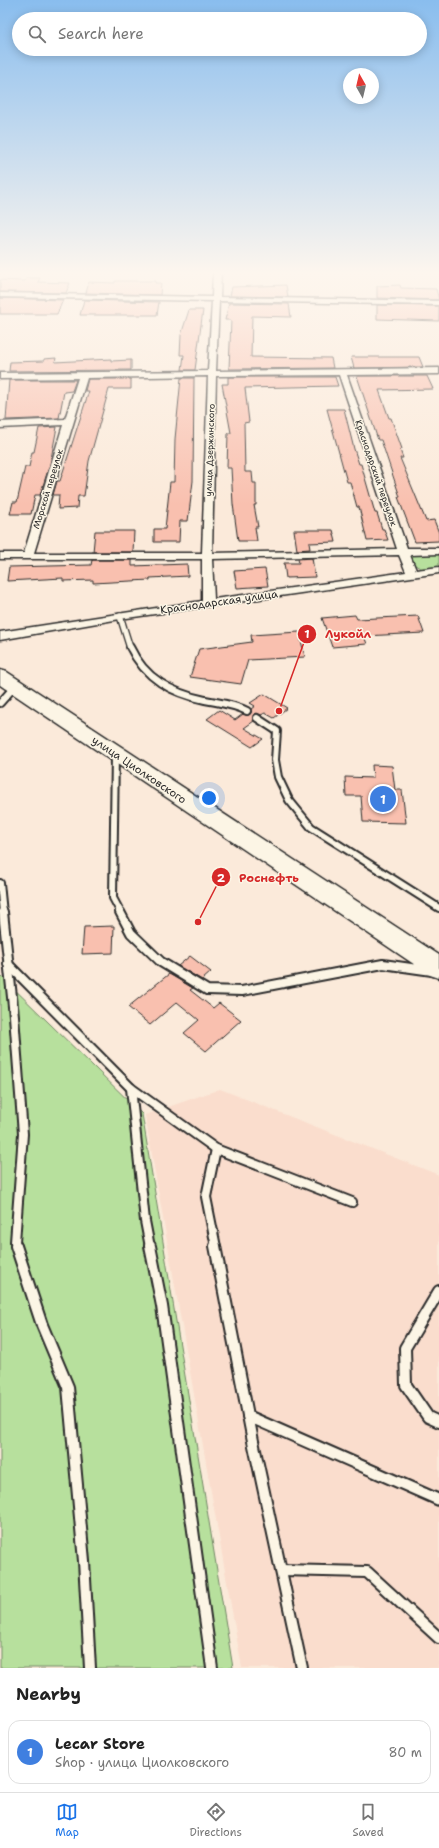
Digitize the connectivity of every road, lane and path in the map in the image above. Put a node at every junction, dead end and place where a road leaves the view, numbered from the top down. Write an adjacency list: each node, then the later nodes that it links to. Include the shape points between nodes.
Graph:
1 (213, 350): 4 (street, улица Дзержинского)
2 (439, 371): 3 (street)
3 (342, 372): 4 (street); 10 (street, Краснодарский переулок)
4 (212, 374): 5 (street); 13 (street, улица Дзержинского)
5 (83, 375): 6 (street); 7 (street, Морской переулок)
6 (0, 376)
7 (69, 422): 8 (street); 12 (street, Морской переулок)
8 (0, 425)
9 (439, 550): 10 (street)
10 (403, 551): 13 (street); 15 (street, Краснодарский переулок)
11 (0, 556): 12 (street)
12 (28, 556): 13 (street)
13 (207, 556): 16 (street, улица Дзержинского)
14 (439, 570): 15 (street, Краснодарская улица)
15 (412, 574): 16 (street, Краснодарская улица)
16 (208, 604): 17 (street, Краснодарская улица)
17 (120, 616): 18 (street, Краснодарская улица); 21 (lane, via 129,647 138,665 152,679 174,692 236,704)
18 (0, 636)
19 (8, 681): 20 (lane); 23 (main road, улица Циолковского)
20 (0, 703)
21 (247, 711)
22 (257, 718): 25 (lane, via 277,731 275,767 281,786 295,809 311,827)
23 (115, 754): 27 (main road, улица Циолковского); 28 (lane, via 113,898 132,933 161,962 207,990 242,991 383,964)
24 (0, 883): 26 (lane)
25 (439, 908)
26 (8, 964): 29 (lane); 38 (lane, via 23,1134 15,1242 42,1325 68,1387 84,1561)
27 (439, 968)
28 (439, 972)
29 (130, 1088): 30 (lane); 39 (lane, via 145,1221 162,1306)
30 (216, 1149): 31 (lane); 33 (lane, via 206,1197)
31 (352, 1202)
32 (439, 1291): 34 (lane, via 405,1348 406,1385 428,1417)
33 (248, 1416): 35 (lane); 36 (lane)
34 (439, 1422)
35 (439, 1500)
36 (281, 1570): 37 (lane, via 367,1572); 40 (lane)
37 (439, 1638)
38 (90, 1668)
39 (212, 1668)
40 (302, 1668)

